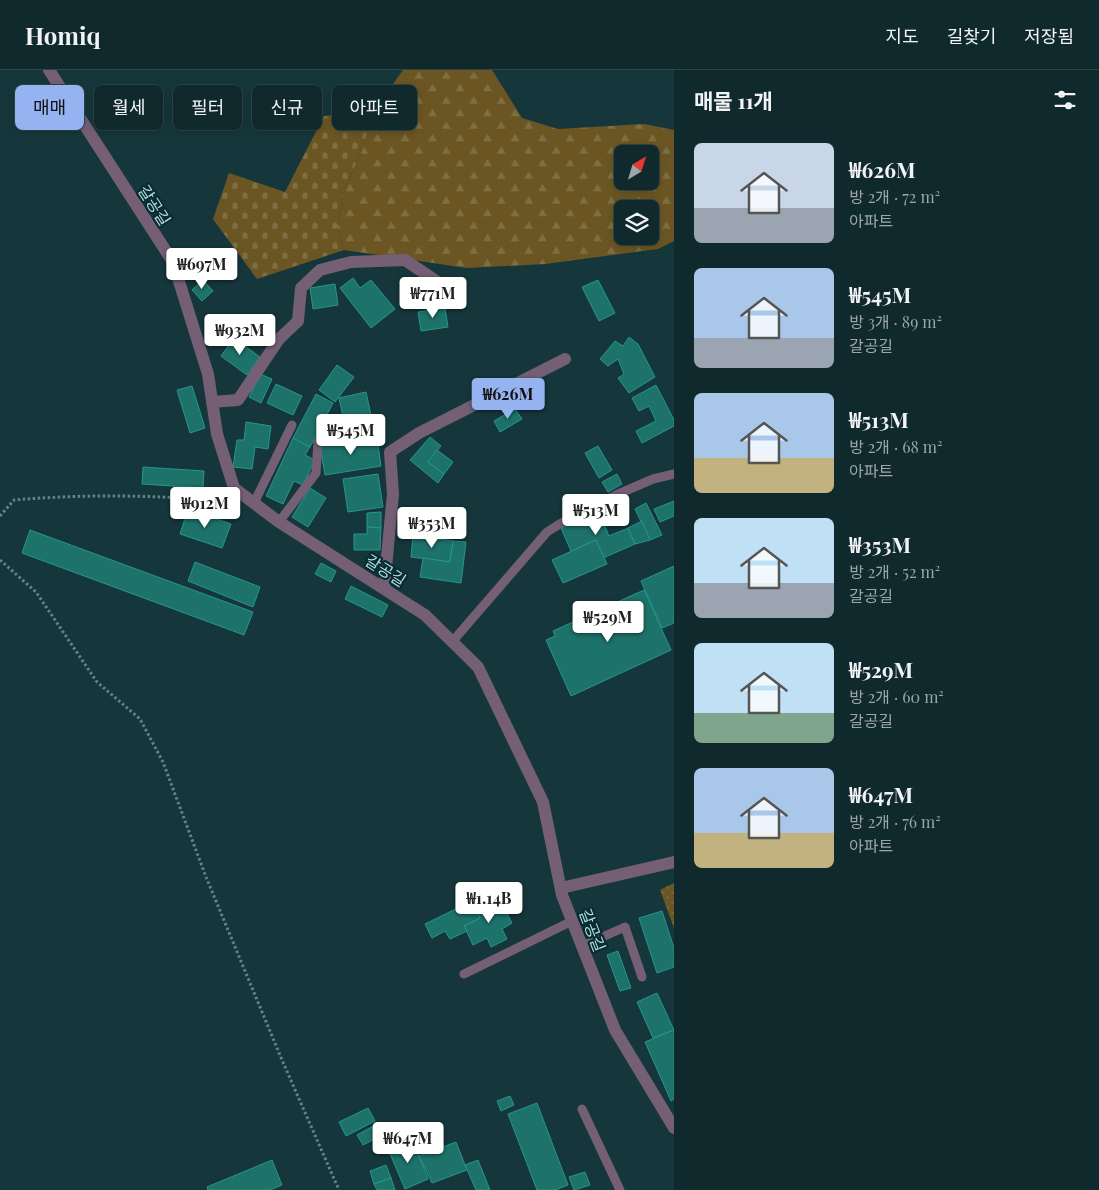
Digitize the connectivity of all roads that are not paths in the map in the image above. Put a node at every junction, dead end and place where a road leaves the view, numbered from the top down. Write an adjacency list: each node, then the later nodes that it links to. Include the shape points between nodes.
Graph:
1 (49, 70): 4 (street, 갈공길, via 173,262 208,374)
2 (453, 299): 4 (street, via 439,283 404,260 351,262 320,270 301,288 298,321 278,339 238,400)
3 (565, 359): 10 (street, via 419,433 390,452 393,494)
4 (212, 402): 8 (street, 갈공길, via 217,434 234,488)
5 (292, 425): 8 (lane)
6 (318, 442): 9 (lane, via 316,472)
7 (674, 474): 11 (lane, via 616,495 547,532)
8 (254, 503): 9 (street, 갈공길)
9 (280, 522): 10 (street, 갈공길)
10 (384, 588): 11 (street, 갈공길, via 425,615)
11 (452, 642): 13 (street, 갈공길, via 478,667 543,802)
12 (674, 862): 13 (street)
13 (561, 888): 14 (street, 갈공길)
14 (572, 921): 15 (street, 갈공길); 16 (lane)
15 (582, 946): 17 (lane, via 626,927); 19 (street, 갈공길, via 615,1030)
16 (464, 974)
17 (642, 977)
18 (582, 1109): 20 (lane)
19 (674, 1128)
20 (620, 1190)

